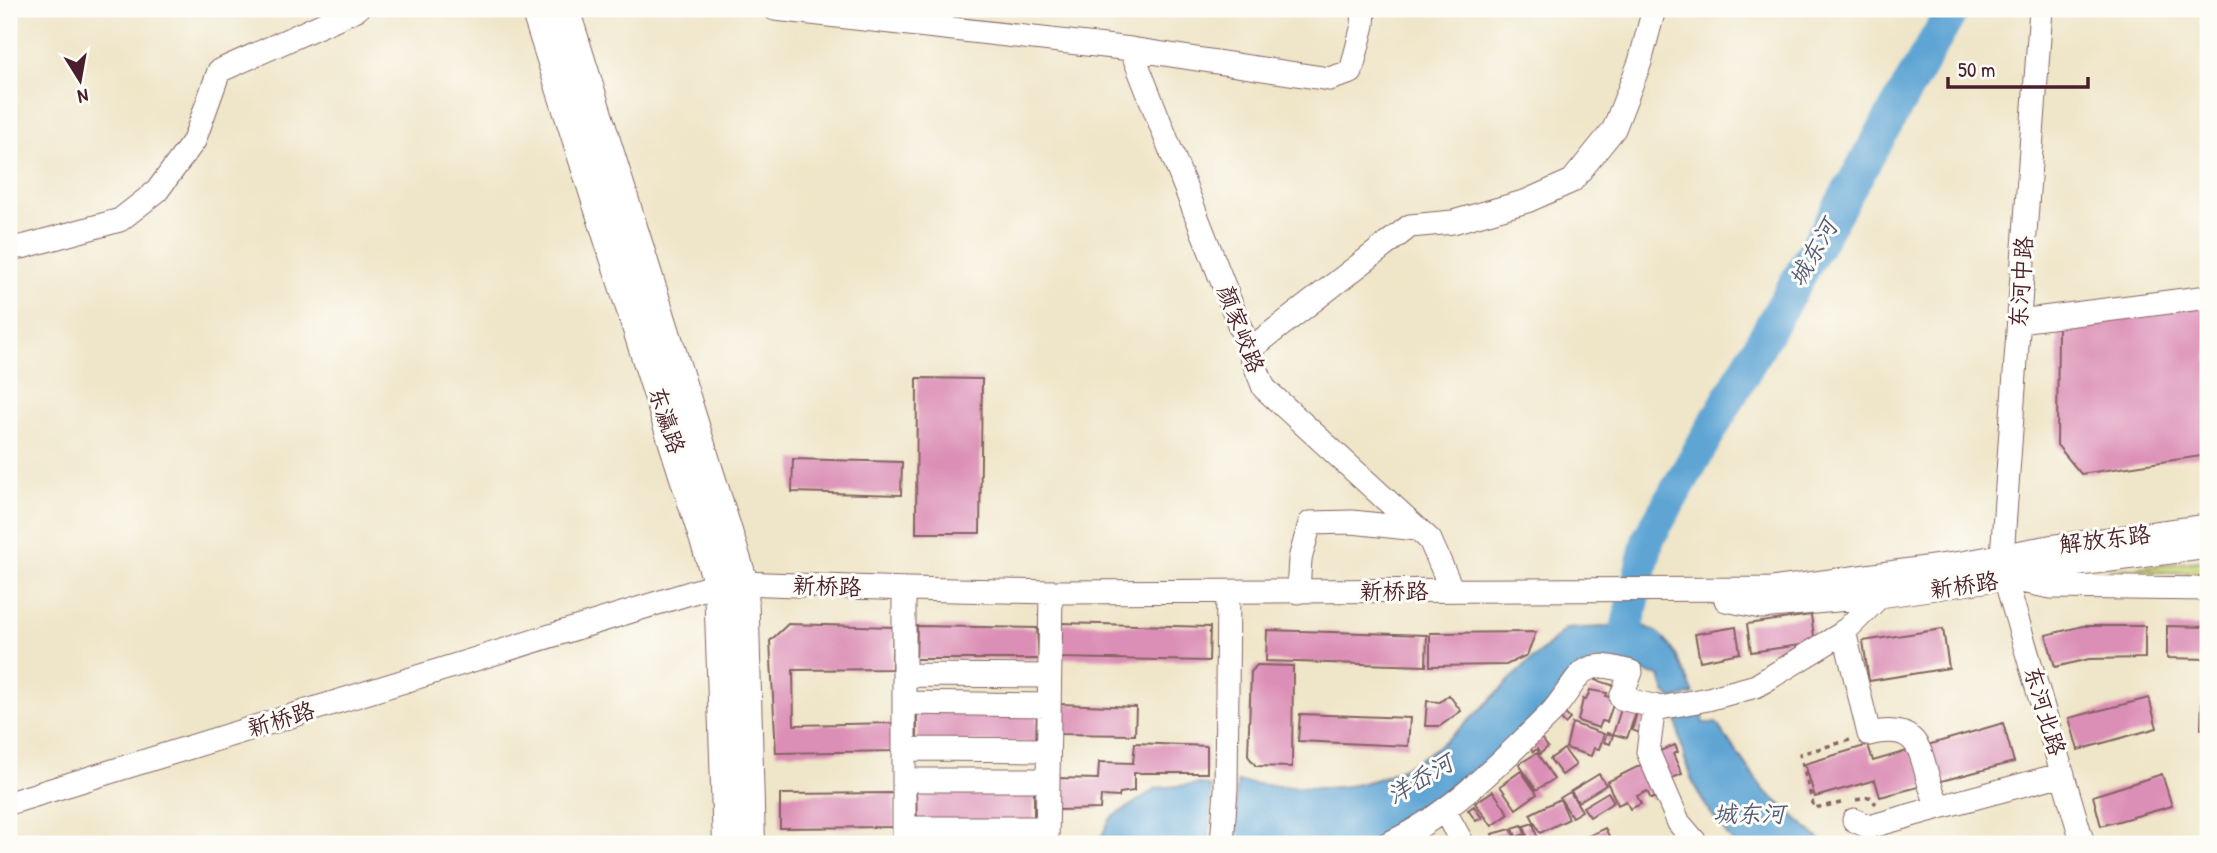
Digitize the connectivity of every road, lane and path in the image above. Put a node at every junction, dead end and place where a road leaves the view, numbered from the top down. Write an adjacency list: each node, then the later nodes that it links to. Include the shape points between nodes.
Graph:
1 (357, 9): 9 (street, via 219,71 194,141 157,191 120,220)
2 (536, 9): 17 (main road, 东瀛路)
3 (564, 9): 17 (main road, 东瀛路)
4 (775, 9): 8 (street)
5 (1364, 9): 8 (street, via 1351,72 1329,79)
6 (1654, 9): 12 (street, via 1614,129 1573,181 1527,201 1453,222 1410,226)
7 (2040, 9): 11 (street, 东河中路)
8 (1132, 49): 12 (street, 颜家峧路)
9 (9, 247)
10 (2208, 297): 11 (street)
11 (2019, 321): 16 (street, 东河中路)
12 (1249, 350): 14 (street, 颜家峧路, via 1264,388)
13 (2208, 526): 16 (street, 解放东路, via 2049,547)
14 (1417, 528): 20 (street, 颜家峧路, via 1430,540); 24 (street, via 1310,523 1300,559)
15 (2208, 547): 16 (street, via 2050,568)
16 (2004, 567): 19 (street, 新桥路, via 2051,587); 21 (street, 新桥路, via 1772,589); 25 (street, 新桥路, via 1965,586); 35 (street, 东河北路)
17 (731, 583): 18 (street, 新桥路); 38 (street, 新桥路); 45 (main road, 东瀛路); 46 (main road, 东瀛路)
18 (904, 589): 22 (street, 新桥路); 27 (street)
19 (2208, 589)
20 (1452, 590): 21 (street, 新桥路); 24 (street, 新桥路)
21 (1678, 590): 25 (street, 新桥路, via 1761,607)
22 (1051, 592): 23 (street, 新桥路); 28 (street)
23 (1228, 592): 24 (street, 新桥路); 47 (street)
24 (1298, 592)
25 (1881, 596): 26 (street)
26 (1844, 631): 31 (street, via 1756,685); 32 (street)
27 (904, 675): 28 (street); 29 (street)
28 (1049, 676): 30 (street)
29 (904, 703): 30 (street); 33 (street)
30 (1049, 705): 34 (street)
31 (1657, 707): 41 (street, via 1621,698 1631,673 1598,664 1581,672 1553,711); 50 (street, via 1648,752 1679,823)
32 (1870, 734): 39 (path, via 1800,754 1814,808 1870,797 1878,805); 40 (street, via 1886,730 1917,743)
33 (904, 749): 34 (street); 36 (street)
34 (1048, 750): 37 (street)
35 (2063, 774): 40 (street); 51 (street, 东河北路)
36 (904, 780): 37 (street); 43 (street)
37 (1048, 780): 44 (street)
38 (9, 803)
39 (1886, 804)
40 (1940, 807): 42 (street, via 1869,827)
41 (1444, 810): 48 (street); 49 (street)
42 (1854, 820)
43 (904, 836): 44 (street)
44 (1047, 836)
45 (728, 844)
46 (750, 844)
47 (1222, 844)
48 (1387, 844)
49 (1463, 844)
50 (1697, 844)
51 (2083, 844)

